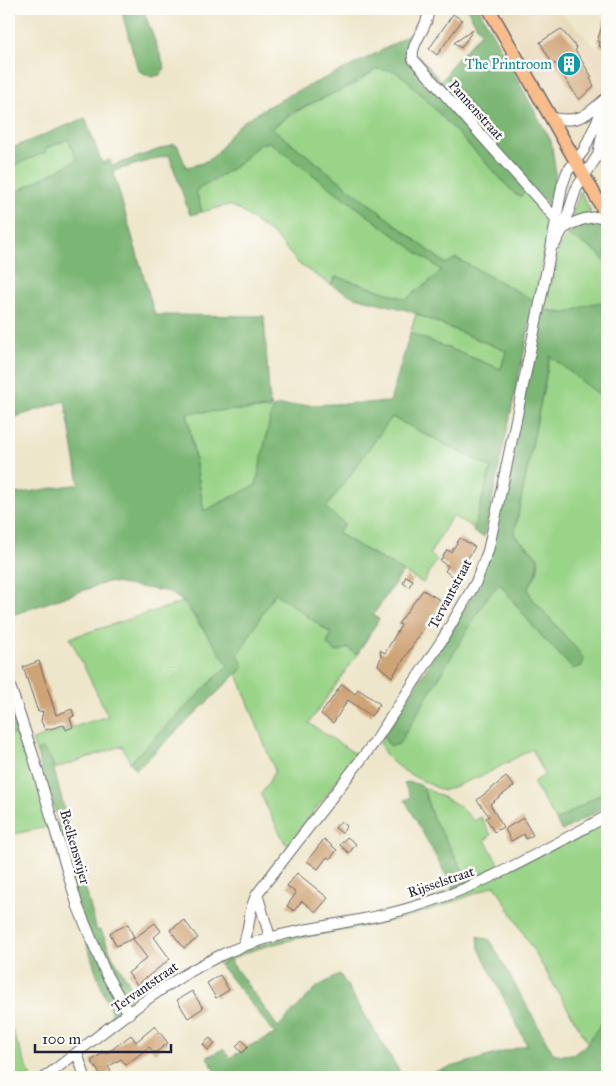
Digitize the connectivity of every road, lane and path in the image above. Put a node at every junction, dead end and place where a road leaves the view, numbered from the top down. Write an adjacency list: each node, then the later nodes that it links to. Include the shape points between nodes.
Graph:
1 (428, 9): 9 (street, Pannenstraat, via 413,49 413,59)
2 (489, 9): 5 (main road)
3 (607, 98): 5 (street, Tervantstraat, via 578,120); 6 (street, Tervantstraat, via 584,150)
4 (607, 111): 7 (street, Tervantstraat, via 598,155)
5 (551, 118): 6 (main road)
6 (575, 160): 7 (main road); 9 (street, Tervantstraat, via 562,186)
7 (585, 177): 8 (main road); 10 (street, Tervantstraat, via 576,189)
8 (607, 216): 10 (street, via 586,217)
9 (556, 219): 11 (street, Tervantstraat)
10 (563, 229): 11 (street, Tervantstraat)
11 (550, 254): 14 (street, Tervantstraat, via 488,551 476,582 373,744)
12 (9, 683): 17 (street, Beelkenswijer, via 78,908 106,974)
13 (607, 816): 15 (street, Rijsselstraat, via 491,878 452,895 390,913 320,925)
14 (257, 894): 15 (street); 16 (street, Tervantstraat, via 250,906 247,937)
15 (270, 938): 16 (street, Tervantstraat)
16 (242, 947): 17 (street, Tervantstraat, via 168,984)
17 (129, 1014): 18 (street, Tervantstraat)
18 (78, 1053): 19 (street, Tervantstraat); 20 (street)
19 (46, 1077)
20 (85, 1077)

